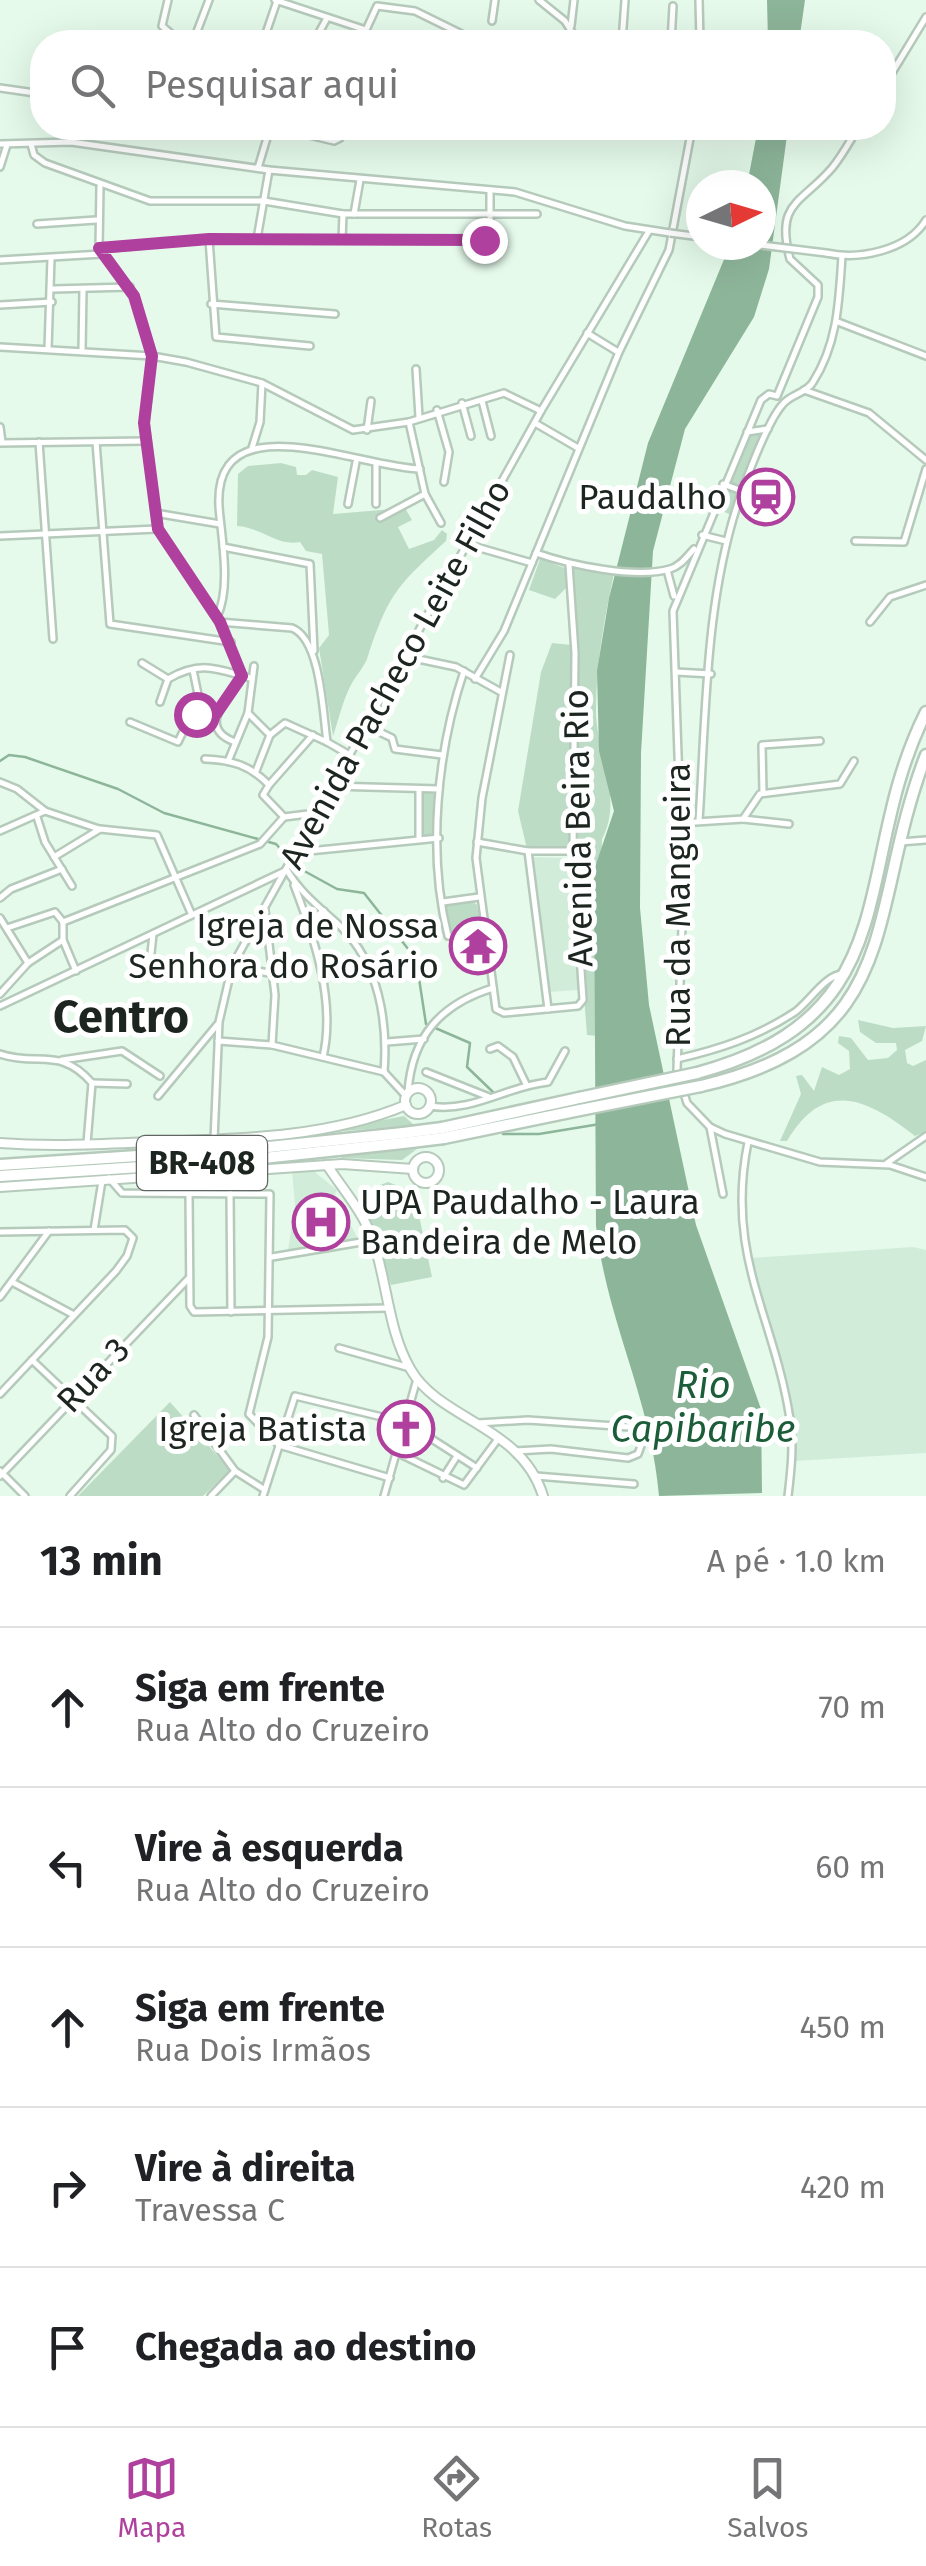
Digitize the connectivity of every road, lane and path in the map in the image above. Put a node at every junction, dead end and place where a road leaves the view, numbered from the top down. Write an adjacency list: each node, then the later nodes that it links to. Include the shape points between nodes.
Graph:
1 (168, 0): 14 (street)
2 (209, 0): 15 (street)
3 (276, 0): 11 (street); 16 (street)
4 (495, 0): 12 (street)
5 (539, 0): 13 (street)
6 (574, 0): 13 (street)
7 (625, 0): 20 (street)
8 (699, 0): 22 (street)
9 (673, 6): 21 (street)
10 (926, 17): 23 (street)
11 (327, 18): 17 (street); 18 (street)
12 (492, 21)
13 (571, 29)
14 (167, 30)
15 (198, 30)
16 (267, 30)
17 (320, 30)
18 (366, 30): 19 (street, via 382,6)
19 (456, 30)
20 (623, 30)
21 (672, 30)
22 (700, 30)
23 (896, 62)
24 (0, 88): 25 (street)
25 (30, 92)
26 (266, 140): 32 (street)
27 (690, 140): 68 (street, via 669,250)
28 (850, 140): 74 (street, via 786,214 790,259 818,285)
29 (4, 144): 30 (street); 31 (street)
30 (30, 144): 32 (street, via 71,142); 35 (street, via 40,161)
31 (0, 167)
32 (258, 168): 33 (street)
33 (269, 170): 34 (street); 37 (street)
34 (360, 180): 36 (street); 40 (street)
35 (100, 186): 37 (street, via 150,201); 42 (street)
36 (490, 190): 38 (street); 45 (street)
37 (264, 201): 39 (street); 47 (street)
38 (490, 213): 40 (street); 41 (street); 49 (street, via 484,240)
39 (343, 214): 40 (street); 49 (street)
40 (354, 214)
41 (537, 214)
42 (96, 220): 44 (street); 51 (street)
43 (926, 220): 52 (street, via 894,245)
44 (36, 224)
45 (649, 231): 46 (street, bridge); 63 (street, Avenida Pacheco Leite Filho)
46 (686, 235)
47 (257, 238): 48 (street); 49 (street)
48 (209, 239): 51 (street); 59 (street)
49 (342, 240)
50 (776, 247): 52 (street, bridge)
51 (101, 251): 53 (street); 55 (street)
52 (842, 256): 62 (street)
53 (51, 258): 54 (street); 56 (street)
54 (0, 260)
55 (130, 287): 57 (street); 69 (street)
56 (53, 289): 57 (street); 58 (street)
57 (83, 289): 67 (street)
58 (53, 302): 60 (street); 66 (street)
59 (211, 304): 61 (street); 64 (street, via 216,337)
60 (0, 305)
61 (335, 314)
62 (838, 322): 70 (street); 73 (street)
63 (586, 332): 68 (street); 80 (street, Avenida Pacheco Leite Filho)
64 (310, 346)
65 (0, 347): 66 (street)
66 (48, 350): 67 (street)
67 (82, 352): 69 (street)
68 (619, 352): 95 (street)
69 (152, 356): 72 (street); 90 (street)
70 (926, 356)
71 (416, 369): 81 (street)
72 (262, 384): 86 (street, via 308,404 333,424); 94 (street)
73 (804, 390): 78 (street); 96 (street, via 869,413)
74 (777, 396): 78 (street); 87 (street, via 766,395)
75 (371, 401): 86 (street)
76 (482, 401): 77 (street); 80 (street, via 506,393); 89 (street)
77 (462, 404): 79 (street); 88 (street)
78 (781, 405): 85 (street)
79 (437, 410): 81 (street); 101 (street, via 449,452)
80 (541, 411): 83 (street, Avenida Pacheco Leite Filho)
81 (420, 418): 82 (street)
82 (409, 422): 86 (street); 99 (street)
83 (535, 423): 95 (street); 118 (street, Avenida Pacheco Leite Filho)
84 (0, 427): 93 (street)
85 (770, 429): 87 (street); 103 (street)
86 (367, 430)
87 (747, 432): 102 (street)
88 (471, 436)
89 (491, 436)
90 (146, 441): 92 (street); 107 (street)
91 (39, 442): 92 (street); 93 (street); 113 (street)
92 (96, 442): 112 (street)
93 (1, 443)
94 (252, 448): 97 (street, via 298,448); 110 (street, via 222,470)
95 (578, 448): 120 (street)
96 (926, 460)
97 (356, 461): 98 (street); 105 (street)
98 (376, 464): 99 (street); 106 (street)
99 (420, 469): 104 (street)
100 (926, 469): 116 (street, via 906,538)
101 (444, 482)
102 (723, 484): 103 (street); 115 (street)
103 (742, 492): 117 (street)
104 (425, 494): 108 (street); 109 (street)
105 (348, 504)
106 (376, 504)
107 (155, 514): 110 (street); 111 (street)
108 (380, 518)
109 (441, 523)
110 (220, 524): 119 (street)
111 (158, 529): 112 (street); 126 (street)
112 (102, 532): 113 (street); 129 (street, via 110,622)
113 (45, 534): 114 (street); 128 (street)
114 (0, 536)
115 (701, 539): 117 (street); 123 (street, via 680,564); 125 (street)
116 (855, 540)
117 (726, 542): 138 (street)
118 (466, 544): 121 (street); 132 (street, Avenida Pacheco Leite Filho)
119 (223, 547): 126 (street); 131 (street, via 310,564)
120 (536, 554): 121 (street); 122 (street)
121 (532, 563): 141 (street)
122 (569, 565): 123 (street); 183 (street, Avenida Beira Rio)
123 (663, 570): 125 (street)
124 (926, 587): 127 (street, via 890,597)
125 (675, 604): 137 (street, Rua da Mangueira)
126 (218, 620): 129 (street); 131 (street, via 297,629)
127 (870, 622)
128 (53, 639)
129 (230, 642): 139 (street)
130 (510, 655): 142 (street)
131 (314, 656): 154 (street)
132 (404, 656): 136 (street); 149 (street, Avenida Pacheco Leite Filho)
133 (142, 663): 140 (street)
134 (254, 666): 139 (street)
135 (193, 670): 139 (street, via 216,665); 140 (street); 146 (street)
136 (464, 670): 141 (street); 155 (street)
137 (676, 672): 138 (street); 174 (street, Rua da Mangueira)
138 (711, 674): 173 (street)
139 (246, 677): 145 (street); 147 (street)
140 (168, 679): 143 (street)
141 (475, 679): 142 (street)
142 (501, 692): 181 (street)
143 (160, 702)
144 (926, 712): 209 (highway, BR-408, via 894,794 873,908)
145 (248, 713): 150 (street); 153 (street)
146 (202, 714): 147 (street); 148 (street, via 191,715 177,742)
147 (216, 714): 153 (street, via 218,733)
148 (130, 722)
149 (365, 725): 155 (street, via 392,738 395,749); 156 (street, Avenida Pacheco Leite Filho)
150 (270, 735): 151 (street, via 287,722); 161 (street)
151 (313, 735): 154 (street); 163 (street)
152 (820, 740): 167 (street, via 762,744)
153 (235, 742): 159 (street)
154 (327, 742): 156 (street)
155 (442, 754): 166 (street)
156 (348, 755): 164 (street, Avenida Pacheco Leite Filho)
157 (926, 755): 182 (highway, BR-408)
158 (205, 759): 159 (street)
159 (229, 760): 161 (street)
160 (854, 762): 167 (street, via 840,784)
161 (256, 771): 163 (street)
162 (0, 782): 168 (street)
163 (269, 785): 171 (street, via 263,794)
164 (331, 786): 165 (street); 169 (street, Avenida Pacheco Leite Filho)
165 (419, 789): 166 (street); 178 (street)
166 (439, 789): 179 (street)
167 (763, 794): 172 (street)
168 (45, 811): 170 (street); 176 (street)
169 (316, 814): 171 (street); 185 (street, Avenida Pacheco Leite Filho)
170 (37, 817): 177 (street); 186 (street)
171 (284, 817): 189 (street, via 260,844)
172 (742, 820): 173 (street); 175 (street)
173 (700, 821): 174 (street)
174 (680, 823): 224 (street, Rua da Mangueira, via 684,916)
175 (789, 824)
176 (100, 829): 186 (street); 189 (street, via 158,836)
177 (0, 831)
178 (419, 838): 179 (street); 185 (street)
179 (439, 838): 194 (street)
180 (926, 840): 182 (street)
181 (478, 842): 184 (street); 192 (street)
182 (900, 842): 235 (highway, BR-408, bridge, via 884,923 864,976 823,1031 750,1073)
183 (574, 850): 184 (street); 214 (street, Avenida Beira Rio, via 584,1000)
184 (528, 851): 214 (street)
185 (299, 852): 187 (street, Avenida Pacheco Leite Filho)
186 (54, 857): 188 (street)
187 (291, 865): 190 (street); 195 (street, Avenida Pacheco Leite Filho); 197 (street)
188 (62, 869): 191 (street); 193 (street)
189 (174, 876): 197 (street); 200 (street)
190 (292, 880): 196 (street); 199 (street)
191 (72, 886)
192 (478, 897): 194 (street); 203 (street)
193 (0, 898)
194 (442, 902): 203 (street, via 448,936)
195 (265, 910): 206 (street, Avenida Pacheco Leite Filho); 208 (street)
196 (324, 911): 199 (street); 218 (street, via 369,964)
197 (192, 914): 202 (street)
198 (0, 918): 201 (street)
199 (308, 921): 223 (street, via 328,1020)
200 (63, 922): 201 (street, via 55,912); 204 (street)
201 (7, 928): 205 (street)
202 (153, 934): 207 (street); 210 (street, via 150,963)
203 (484, 938): 211 (street)
204 (62, 940): 205 (street); 207 (street)
205 (28, 963): 212 (street)
206 (232, 966): 208 (street); 210 (street, Avenida Pacheco Leite Filho)
207 (76, 971): 213 (street)
208 (274, 974): 219 (street)
209 (844, 974): 224 (street, via 832,976 809,1001 752,1038); 235 (highway, BR-408, bridge, via 809,1016 746,1058)
210 (227, 977): 215 (street, Avenida Pacheco Leite Filho)
211 (492, 988): 214 (street, Avenida Beira Rio, via 497,1011); 216 (street, via 452,1003)
212 (0, 994)
213 (0, 1006)
214 (548, 1009)
215 (219, 1022): 217 (street, Avenida Pacheco Leite Filho); 232 (street)
216 (424, 1039): 218 (street); 233 (street)
217 (218, 1041): 219 (street); 241 (street, Avenida Pacheco Leite Filho)
218 (387, 1042): 226 (street)
219 (272, 1045): 223 (street)
220 (490, 1050): 231 (street, via 507,1051)
221 (566, 1051): 231 (street, via 550,1080)
222 (0, 1054): 225 (street)
223 (323, 1057): 226 (street)
224 (677, 1059): 238 (street, Rua da Mangueira, via 683,1096)
225 (61, 1060): 228 (street, via 122,1051); 229 (street)
226 (384, 1072): 233 (street)
227 (426, 1072): 234 (street)
228 (160, 1076)
229 (92, 1084): 230 (street); 244 (street)
230 (127, 1084)
231 (526, 1084): 234 (street)
232 (158, 1096)
233 (406, 1098): 236 (main road, via 423,1089); 237 (main road); 241 (main road, via 370,1119)
234 (492, 1098): 236 (street)
235 (580, 1104): 240 (highway, BR-408, bridge)
236 (429, 1106): 237 (main road)
237 (420, 1113): 245 (main road)
238 (710, 1128): 242 (street); 256 (street)
239 (926, 1136): 248 (street)
240 (403, 1138): 246 (highway, BR-408); 250 (highway, BR-408, via 235,1161)
241 (214, 1140): 244 (main road)
242 (748, 1142): 248 (street, via 820,1162); 296 (street, via 741,1183 747,1260 788,1407)
243 (0, 1143): 244 (main road)
244 (87, 1146)
245 (424, 1157): 249 (main road); 249 (main road, via 438,1165 434,1180 422,1183)
246 (0, 1165)
247 (327, 1165): 249 (main road); 252 (main road); 260 (main road)
248 (885, 1165): 251 (street)
249 (413, 1169)
250 (0, 1176)
251 (926, 1177)
252 (106, 1178): 253 (main road); 254 (street, via 122,1193); 257 (street)
253 (0, 1186)
254 (189, 1193): 255 (street); 262 (street)
255 (230, 1193): 261 (street, via 271,1198); 267 (street)
256 (724, 1194)
257 (94, 1230): 258 (street); 268 (street, via 128,1231 133,1238 128,1256)
258 (49, 1231): 259 (street); 263 (street)
259 (0, 1232)
260 (373, 1240): 261 (street); 265 (main road)
261 (272, 1256): 266 (street)
262 (189, 1278): 267 (street, via 196,1312); 274 (street, Rua 3)
263 (12, 1282): 264 (street); 268 (street)
264 (0, 1297)
265 (391, 1308): 266 (street); 271 (main road)
266 (269, 1311): 267 (street); 279 (street, via 267,1349 249,1414)
267 (231, 1312)
268 (74, 1315): 270 (street)
269 (339, 1348): 271 (street)
270 (32, 1360): 273 (street); 274 (street)
271 (410, 1368): 272 (main road)
272 (417, 1378): 276 (street); 277 (main road)
273 (0, 1394)
274 (73, 1396): 285 (street, Rua 3); 292 (street, via 113,1443)
275 (194, 1415): 284 (street)
276 (407, 1423): 279 (street, via 299,1396 292,1398); 281 (street); 282 (street)
277 (478, 1423): 278 (main road); 280 (street, via 630,1427 642,1443 628,1458)
278 (498, 1438): 280 (main road); 283 (street)
279 (278, 1445): 287 (street); 290 (street)
280 (515, 1451): 286 (main road)
281 (398, 1453): 287 (street); 288 (street)
282 (456, 1456): 283 (street); 288 (street)
283 (478, 1468): 288 (street, via 466,1485)
284 (235, 1471): 290 (street); 293 (street)
285 (1, 1474): 291 (street)
286 (536, 1476): 289 (street); 295 (main road)
287 (390, 1478): 294 (street)
288 (444, 1478)
289 (634, 1484)
290 (264, 1493)
291 (25, 1496)
292 (70, 1496)
293 (211, 1496)
294 (384, 1496)
295 (542, 1496)
296 (788, 1496)

